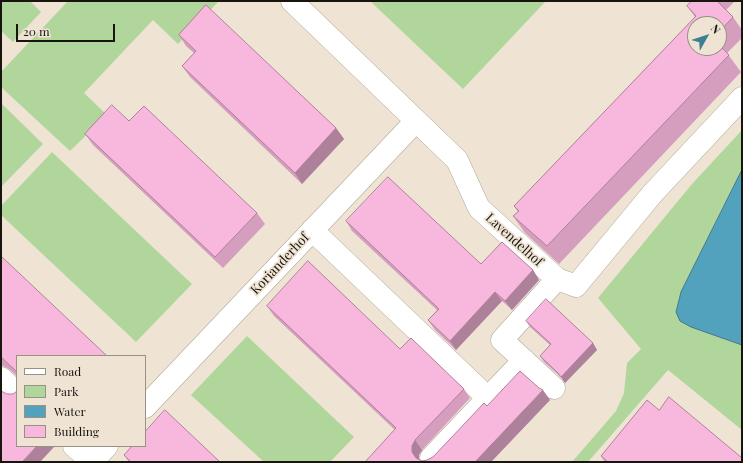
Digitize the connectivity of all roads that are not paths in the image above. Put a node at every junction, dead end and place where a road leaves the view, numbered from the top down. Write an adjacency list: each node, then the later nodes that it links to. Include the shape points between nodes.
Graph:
1 (292, 1): 3 (street, Lavendelhof)
2 (742, 98): 5 (street, Lavendelhof, via 653,193 576,286)
3 (416, 121): 4 (street, Korianderhof); 5 (street, Lavendelhof, via 457,160 479,208)
4 (312, 230): 10 (street); 11 (street, Korianderhof)
5 (557, 279): 6 (street, via 502,340)
6 (524, 360): 8 (street); 10 (street)
7 (1, 378): 9 (street)
8 (554, 388)
9 (16, 392)
10 (488, 398): 14 (street)
11 (146, 406)
12 (75, 447): 15 (street)
13 (106, 447): 15 (street)
14 (431, 458)
15 (92, 462)

